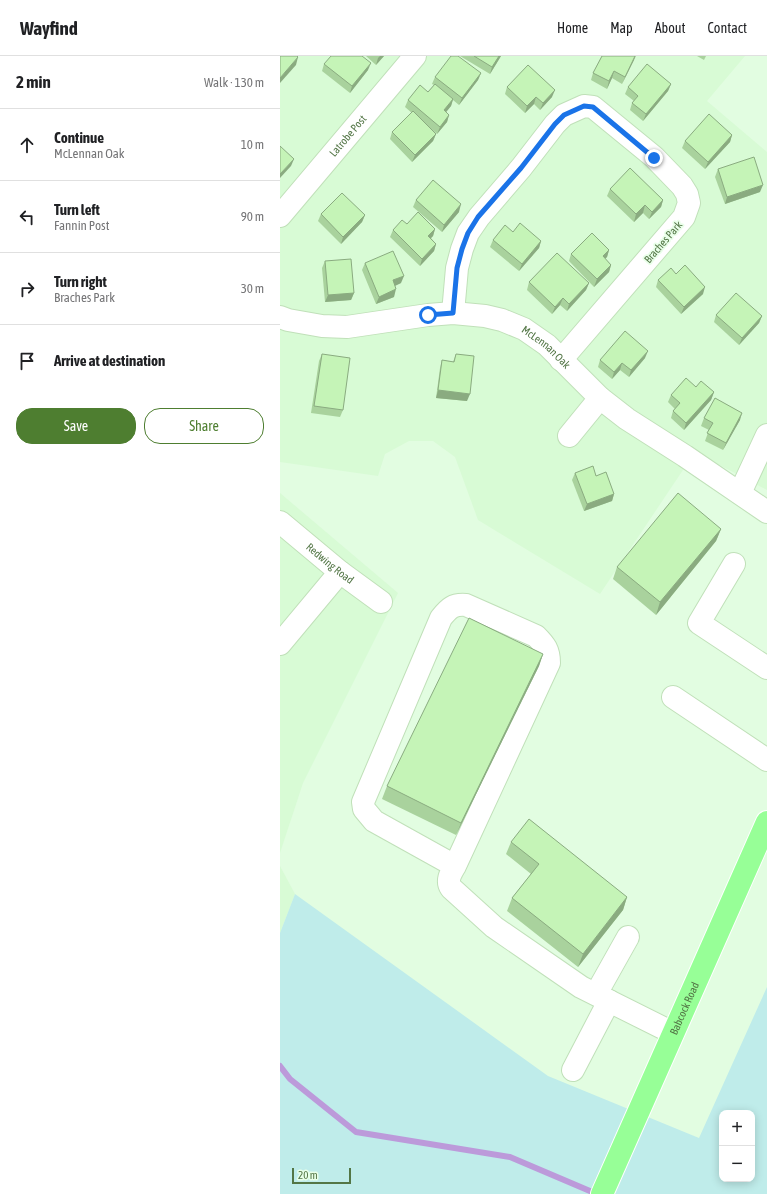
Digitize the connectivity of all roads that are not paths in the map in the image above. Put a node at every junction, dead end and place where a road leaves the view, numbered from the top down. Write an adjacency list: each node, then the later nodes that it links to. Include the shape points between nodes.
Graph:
1 (415, 56): 2 (street, Latrobe Post)
2 (280, 216)
3 (453, 313): 4 (street, McLennan Oak, via 348,327 322,326); 5 (street, McLennan Oak, via 485,316 524,329 547,345); 5 (street, Braches Park, via 457,268 468,233 478,217 564,115 584,106 593,107 654,158 682,186 689,202 684,217)
4 (280, 317)
5 (561, 360): 6 (street, McLennan Oak)
6 (600, 398): 8 (street); 9 (street, McLennan Oak, via 627,419)
7 (767, 435): 9 (street)
8 (569, 436)
9 (740, 494): 10 (street, McLennan Oak)
10 (767, 512)
11 (280, 522): 13 (street, Redwing Road)
12 (734, 564): 16 (street, via 699,623)
13 (340, 572): 14 (street, Redwing Road); 15 (street)
14 (381, 602)
15 (280, 644)
16 (767, 668)
17 (673, 697): 18 (street)
18 (767, 760)
19 (767, 822): 23 (main road, Babcock Road)
20 (455, 866): 20 (street, via 549,663 544,643 536,636 466,605 458,604 449,608 441,618 363,802 364,809 374,821); 22 (street, via 449,878 451,888 494,927 581,988)
21 (628, 937): 22 (street)
22 (602, 997): 23 (street); 24 (street)
23 (673, 1033): 25 (main road, Babcock Road)
24 (573, 1070)
25 (602, 1194)

